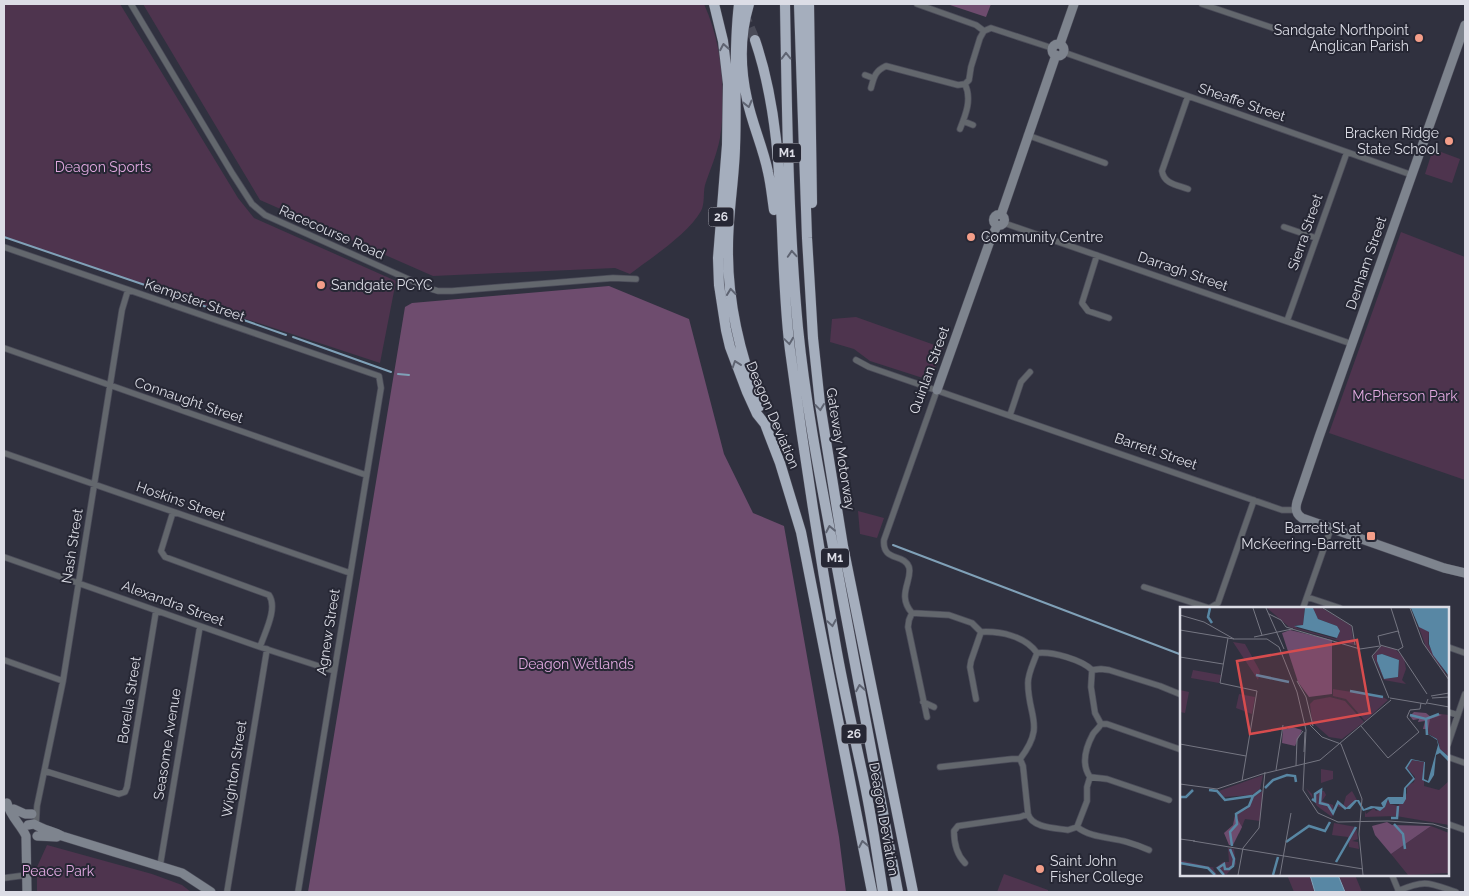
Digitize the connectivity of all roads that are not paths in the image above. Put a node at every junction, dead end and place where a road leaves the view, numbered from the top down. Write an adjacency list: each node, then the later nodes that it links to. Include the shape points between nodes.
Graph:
1 (131, 4): 35 (street, Racecourse Road, via 249,201 270,218 438,291)
2 (714, 4): 48 (highway, Deagon Deviation / 26, one-way to 2, via 746,392 730,347 719,285 728,84)
3 (739, 4): 48 (highway, one-way to 3, via 739,342 728,268)
4 (749, 4): 37 (highway, one-way to 37, via 743,38 744,81 768,172)
5 (785, 4): 119 (highway, Gateway Motorway / M1, one-way to 5, via 816,457 803,363 790,232)
6 (799, 4): 31 (highway, Gateway Motorway / M1)
7 (809, 4): 31 (highway, via 812,222)
8 (917, 4): 13 (street, via 976,25)
9 (1074, 4): 15 (street, Quinlan Street)
10 (1202, 4): 12 (street)
11 (1465, 25): 27 (street, Denham Street)
12 (1278, 30)
13 (984, 31): 15 (street, Sheaffe Street, via 991,28); 18 (street)
14 (755, 40): 37 (highway, Deagon Deviation / 26, via 767,84 778,152)
15 (1058, 50): 20 (street, Sheaffe Street); 24 (street, Quinlan Street)
16 (865, 76): 17 (street)
17 (873, 78): 18 (street, via 878,69 886,66 958,85); 19 (street)
18 (965, 84): 21 (street, via 969,93)
19 (871, 88)
20 (1188, 96): 25 (street, Sheaffe Street); 28 (street, via 1162,171 1165,180)
21 (963, 121): 22 (street); 23 (street)
22 (973, 125)
23 (960, 129)
24 (1027, 135): 26 (street); 29 (street, Quinlan Street)
25 (1347, 152): 27 (street, Sheaffe Street); 32 (street, Sierra Street)
26 (1105, 163)
27 (1412, 175): 40 (street, Denham Street)
28 (1188, 189)
29 (1001, 221): 34 (street, Darragh Street); 46 (street, Quinlan Street, via 987,250)
30 (1284, 227): 32 (street)
31 (807, 238): 120 (highway, Gateway Motorway / M1, one-way to 120, via 817,377 833,492)
32 (1316, 238): 39 (street, Sierra Street)
33 (4, 247): 36 (street, Kempster Street)
34 (1097, 255): 38 (street, via 1082,303 1088,311); 39 (street, Darragh Street)
35 (636, 279)
36 (128, 290): 44 (street, Kempster Street); 45 (street, Nash Street)
37 (785, 298): 118 (highway, Deagon Deviation / 26, one-way to 118, via 796,394 832,622)
38 (1109, 318)
39 (1287, 322): 40 (street, Darragh Street)
40 (1352, 344): 53 (street, Denham Street)
41 (4, 348): 45 (street, Connaught Street)
42 (856, 360): 46 (street, Barrett Street)
43 (1030, 372): 47 (street, via 1021,382)
44 (378, 376): 50 (street, Agnew Street, via 381,388)
45 (111, 386): 50 (street, Connaught Street); 51 (street, Nash Street)
46 (937, 390): 47 (street, Barrett Street); 69 (street, Quinlan Street, via 884,546 887,553 905,561 909,567 905,596)
47 (1010, 415): 52 (street, Barrett Street)
48 (765, 424): 117 (highway, Deagon Deviation / 26, one-way to 48, via 801,532)
49 (4, 453): 51 (street, Hoskins Street)
50 (366, 474): 58 (street, Agnew Street)
51 (94, 484): 54 (street, Hoskins Street); 61 (street, Nash Street)
52 (1254, 500): 53 (street, Barrett Street, via 1282,510); 65 (street, via 1218,603)
53 (1296, 510): 55 (street, Barrett Street, via 1300,516)
54 (173, 512): 58 (street, Hoskins Street); 73 (street, via 160,551 165,557 269,594 273,600)
55 (1331, 528): 57 (street, Barrett Street); 63 (street)
56 (4, 557): 61 (street, Alexandra Street)
57 (1444, 568): 59 (street, Barrett Street); 60 (street, Barrett Street)
58 (350, 573): 79 (street, Agnew Street)
59 (1465, 573)
60 (1465, 579)
61 (79, 583): 68 (street, Alexandra Street); 80 (street, Nash Street)
62 (1144, 586): 64 (street)
63 (1307, 597): 66 (street); 67 (street)
64 (1207, 607)
65 (1212, 607)
66 (1303, 607)
67 (1337, 607)
68 (156, 611): 70 (street, Alexandra Street); 96 (street, Borella Street, via 125,792 119,794)
69 (912, 613): 71 (street, via 948,615 972,623); 84 (street, via 908,627)
70 (200, 626): 73 (street, Alexandra Street); 109 (street, Seasome Avenue)
71 (981, 632): 75 (street, via 997,632 1025,642); 83 (street, via 970,667)
72 (1449, 646): 76 (street)
73 (260, 647): 74 (street, Alexandra Street)
74 (267, 650): 79 (street, Alexandra Street); 115 (street, Wighton Street)
75 (1037, 653): 78 (street, via 1047,652 1087,665); 93 (street, via 1028,684 1034,734)
76 (1465, 653)
77 (4, 660): 80 (street)
78 (1092, 670): 81 (street, via 1109,670); 89 (street, via 1094,712)
79 (334, 671): 116 (street, Agnew Street)
80 (63, 681): 96 (street, Nash Street)
81 (1180, 694)
82 (1465, 697): 87 (street)
83 (976, 700)
84 (923, 702): 85 (street); 88 (street)
85 (934, 707)
86 (1449, 712): 87 (street)
87 (1458, 715): 90 (street)
88 (927, 717)
89 (1101, 724): 91 (street); 97 (street, via 1094,732 1085,756 1084,763)
90 (1449, 741)
91 (1180, 749)
92 (1449, 757): 94 (street)
93 (1020, 759): 95 (street); 102 (street)
94 (1465, 763)
95 (940, 767)
96 (45, 772): 101 (street, Nash Street)
97 (1090, 777): 98 (street, via 1107,779); 104 (street, via 1087,801)
98 (1169, 800)
99 (5, 802): 100 (street); 105 (street, via 8,810)
100 (14, 810): 101 (street, via 25,814); 105 (street)
101 (35, 810): 105 (street, Nash Street); 105 (street, Nash Street)
102 (1028, 814): 104 (street, via 1037,824 1068,830); 108 (street, via 958,826 954,838 959,857)
103 (1449, 824): 106 (street)
104 (1077, 827): 107 (street, via 1092,835)
105 (32, 830): 109 (street, via 54,832); 110 (street)
106 (1465, 830)
107 (1149, 850)
108 (965, 863)
109 (160, 866): 114 (street, via 190,876)
110 (27, 876): 112 (street); 113 (street)
111 (1392, 876): 121 (street)
112 (4, 878)
113 (27, 892)
114 (211, 892)
115 (227, 892)
116 (298, 892)
117 (872, 892)
118 (883, 892)
119 (898, 892)
120 (913, 892)
121 (1398, 892): 122 (street, via 1425,882)
122 (1456, 892)

